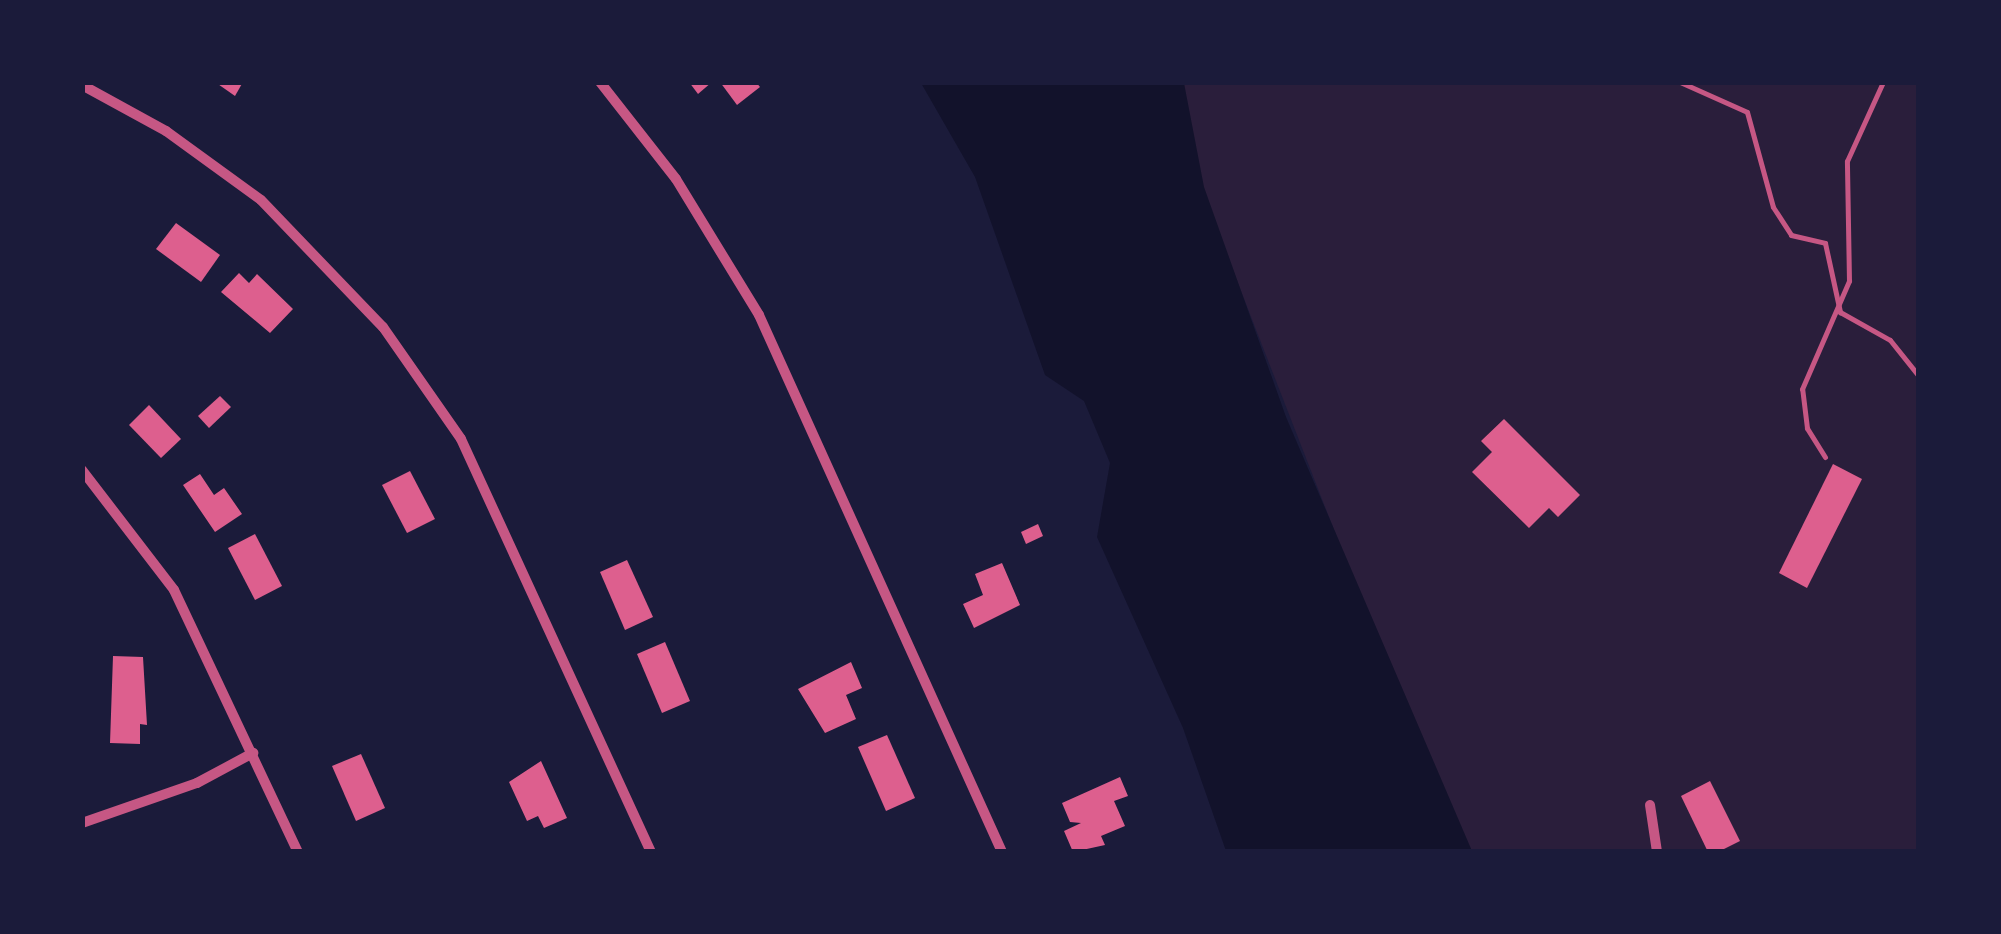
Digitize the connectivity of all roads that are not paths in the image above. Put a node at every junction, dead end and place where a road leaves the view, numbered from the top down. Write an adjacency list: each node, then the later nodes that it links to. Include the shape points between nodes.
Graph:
1 (600, 82): 14 (street, via 676,179 759,315)
2 (1680, 82): 5 (lane, via 1747,112 1773,207 1791,235 1825,243)
3 (1883, 82): 5 (lane, via 1847,161 1849,281)
4 (82, 86): 13 (street, via 166,131 261,200 383,327 461,439)
5 (1840, 312): 6 (lane, via 1890,340); 7 (lane, via 1820,339 1802,390 1807,428)
6 (1918, 375)
7 (1825, 457)
8 (82, 470): 9 (street, via 174,590)
9 (253, 753): 11 (street, via 153,801); 12 (street)
10 (1650, 805): 15 (street)
11 (82, 823)
12 (298, 852)
13 (651, 852)
14 (1002, 852)
15 (1657, 852)

